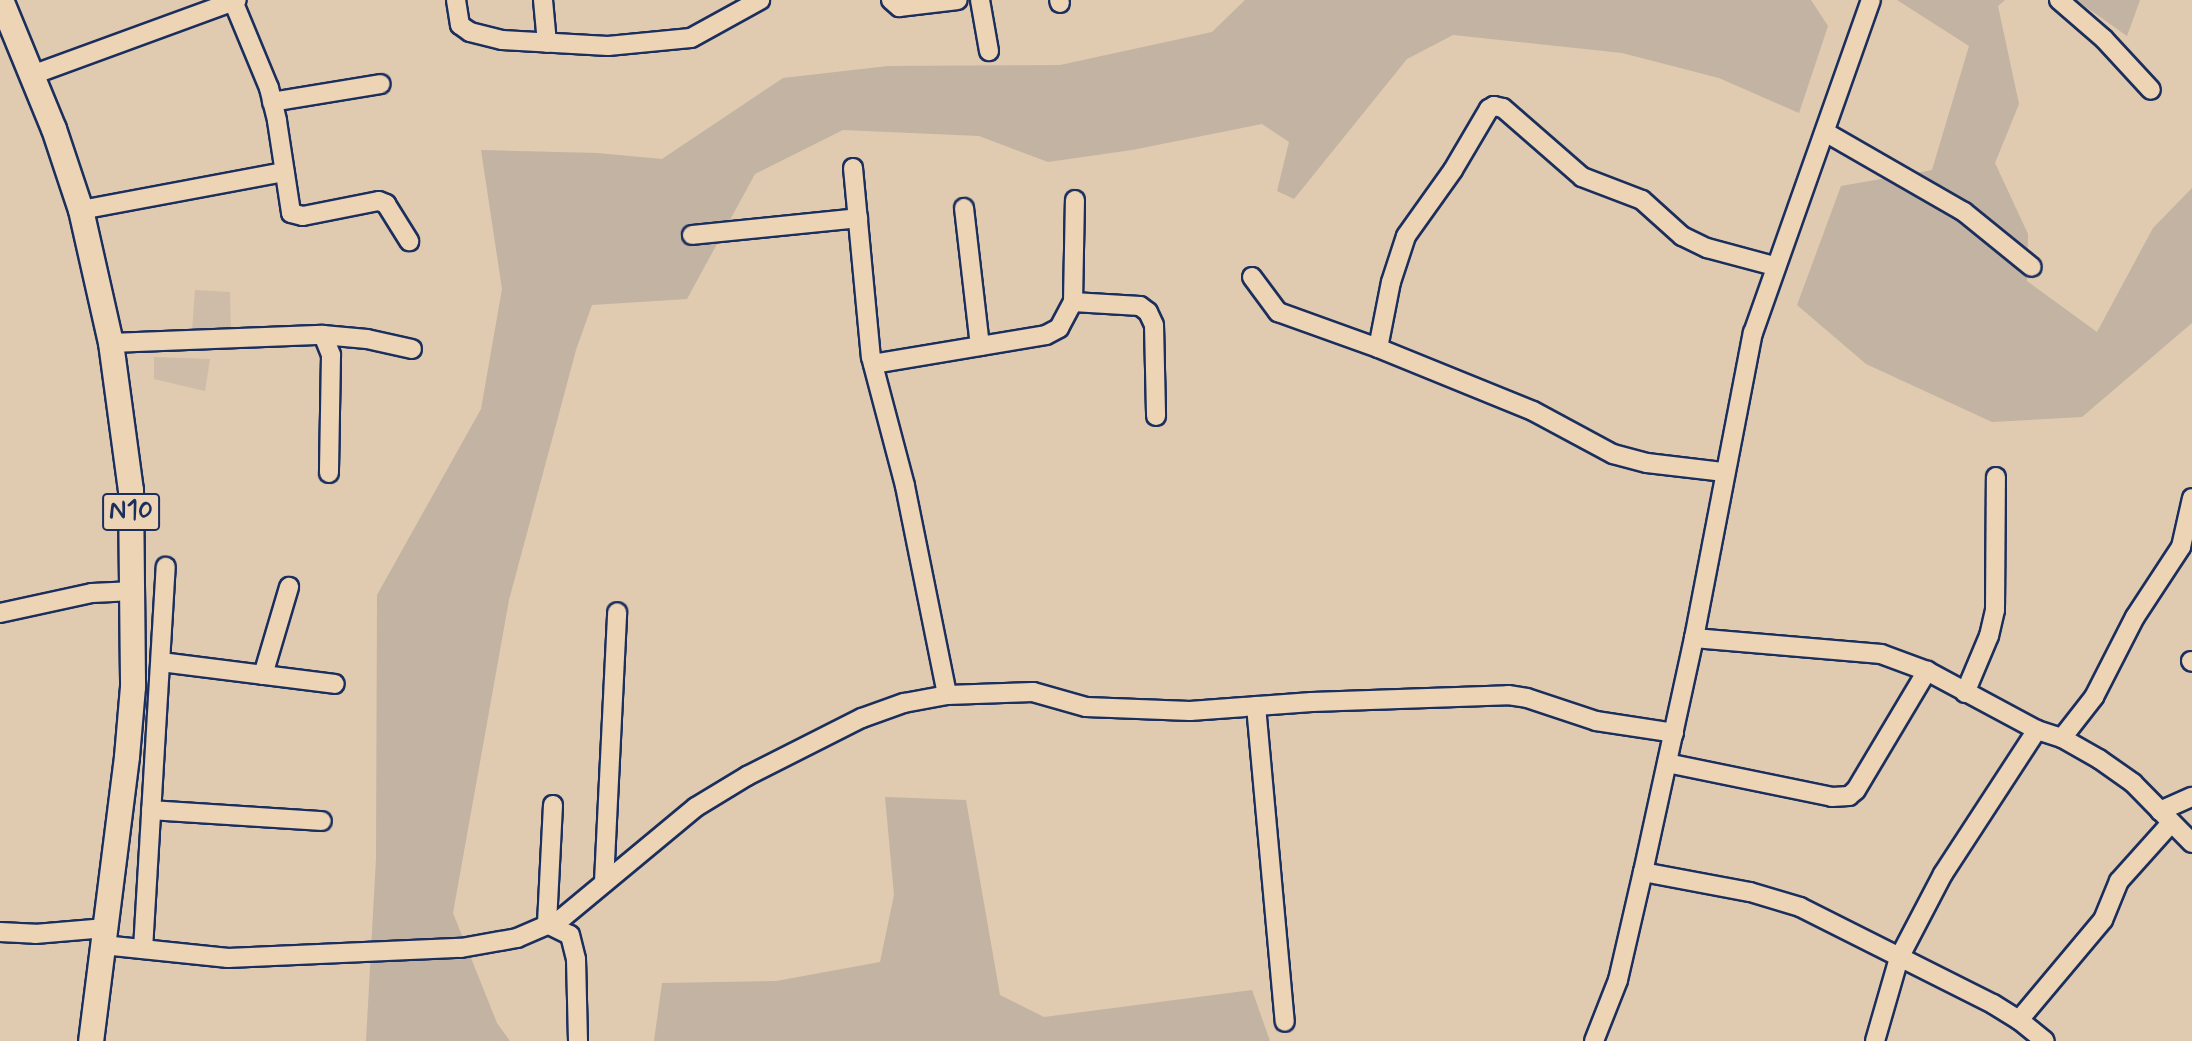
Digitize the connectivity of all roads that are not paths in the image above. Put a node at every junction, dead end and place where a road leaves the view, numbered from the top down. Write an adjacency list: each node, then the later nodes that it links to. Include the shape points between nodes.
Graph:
1 (1, 0): 13 (highway, N10)
2 (457, 0): 11 (street, via 460,26 470,32)
3 (543, 0): 11 (street)
4 (760, 0): 11 (street, via 691,38 608,46)
5 (891, 0): 6 (street, via 899,7)
6 (958, 0)
7 (980, 0): 12 (street)
8 (1871, 0): 17 (street)
9 (2059, 0): 15 (street, via 2104,39)
10 (235, 1): 13 (street); 16 (street)
11 (547, 43)
12 (989, 51)
13 (32, 75): 22 (highway, N10)
14 (381, 84): 16 (street)
15 (2151, 90)
16 (272, 102): 19 (street)
17 (1825, 132): 26 (street); 27 (street, via 1964,212)
18 (853, 168): 23 (street)
19 (284, 172): 22 (street); 25 (street, via 289,207 296,215 379,201 386,204)
20 (1075, 200): 29 (street)
21 (964, 208): 32 (street)
22 (80, 210): 31 (highway, N10)
23 (858, 218): 24 (street); 35 (street)
24 (692, 235)
25 (409, 241)
26 (1774, 266): 33 (street, via 1707,248 1682,236 1642,200 1582,177 1503,108 1494,106 1406,236); 37 (street, via 1753,334)
27 (2032, 267)
28 (1252, 277): 33 (street, via 1278,312)
29 (1073, 302): 32 (street, via 1059,328 1046,335); 36 (street, via 1140,306 1148,312 1154,325)
30 (323, 335): 31 (street); 34 (street); 38 (street, via 331,355)
31 (111, 343): 43 (highway, N10, via 131,490)
32 (980, 346): 35 (street)
33 (1378, 348): 37 (street, via 1533,411 1613,454)
34 (412, 349)
35 (873, 364): 52 (street, via 905,486)
36 (1156, 416)
37 (1724, 472): 46 (street)
38 (329, 473)
39 (1996, 477): 51 (street, via 1995,610)
40 (2192, 498): 56 (street, via 2181,548 2135,617 2094,697)
41 (166, 567): 47 (street)
42 (289, 587): 49 (street)
43 (134, 591): 45 (street, via 92,593); 68 (highway, N10, via 127,757)
44 (617, 612): 65 (street)
45 (0, 613)
46 (1694, 638): 48 (street, via 1881,654); 55 (street)
47 (160, 662): 49 (street); 60 (street)
48 (1927, 671): 51 (street); 57 (street, via 1849,796 1832,797)
49 (263, 675): 50 (street)
50 (335, 684)
51 (1965, 693): 54 (street)
52 (947, 695): 53 (street, via 1033,692 1077,706 1190,711); 65 (street, via 904,703 862,718 747,776 696,807)
53 (1256, 706): 55 (street, via 1507,695 1597,721); 72 (street)
54 (2036, 730): 56 (street); 70 (street, via 1943,874)
55 (1674, 733): 57 (street)
56 (2062, 738): 61 (street, via 2133,783)
57 (1667, 763): 64 (street)
58 (2192, 797): 61 (street)
59 (553, 805): 66 (street)
60 (151, 810): 62 (street); 69 (street)
61 (2166, 817): 63 (street); 71 (street, via 2119,881 2104,920)
62 (321, 821)
63 (2192, 843)
64 (1643, 872): 70 (street, via 1750,892 1800,907); 75 (street, via 1618,980)
65 (604, 882): 66 (street, via 561,919)
66 (547, 924): 69 (street, via 517,938 461,948 228,958); 74 (street, via 570,935 576,959)
67 (0, 932): 68 (street)
68 (105, 937): 69 (street); 73 (highway, N10)
69 (143, 949)
70 (1899, 958): 71 (street); 76 (street)
71 (2019, 1020): 77 (street)
72 (1285, 1022)
73 (91, 1041)
74 (578, 1041)
75 (1594, 1041)
76 (1875, 1041)
77 (2045, 1041)

